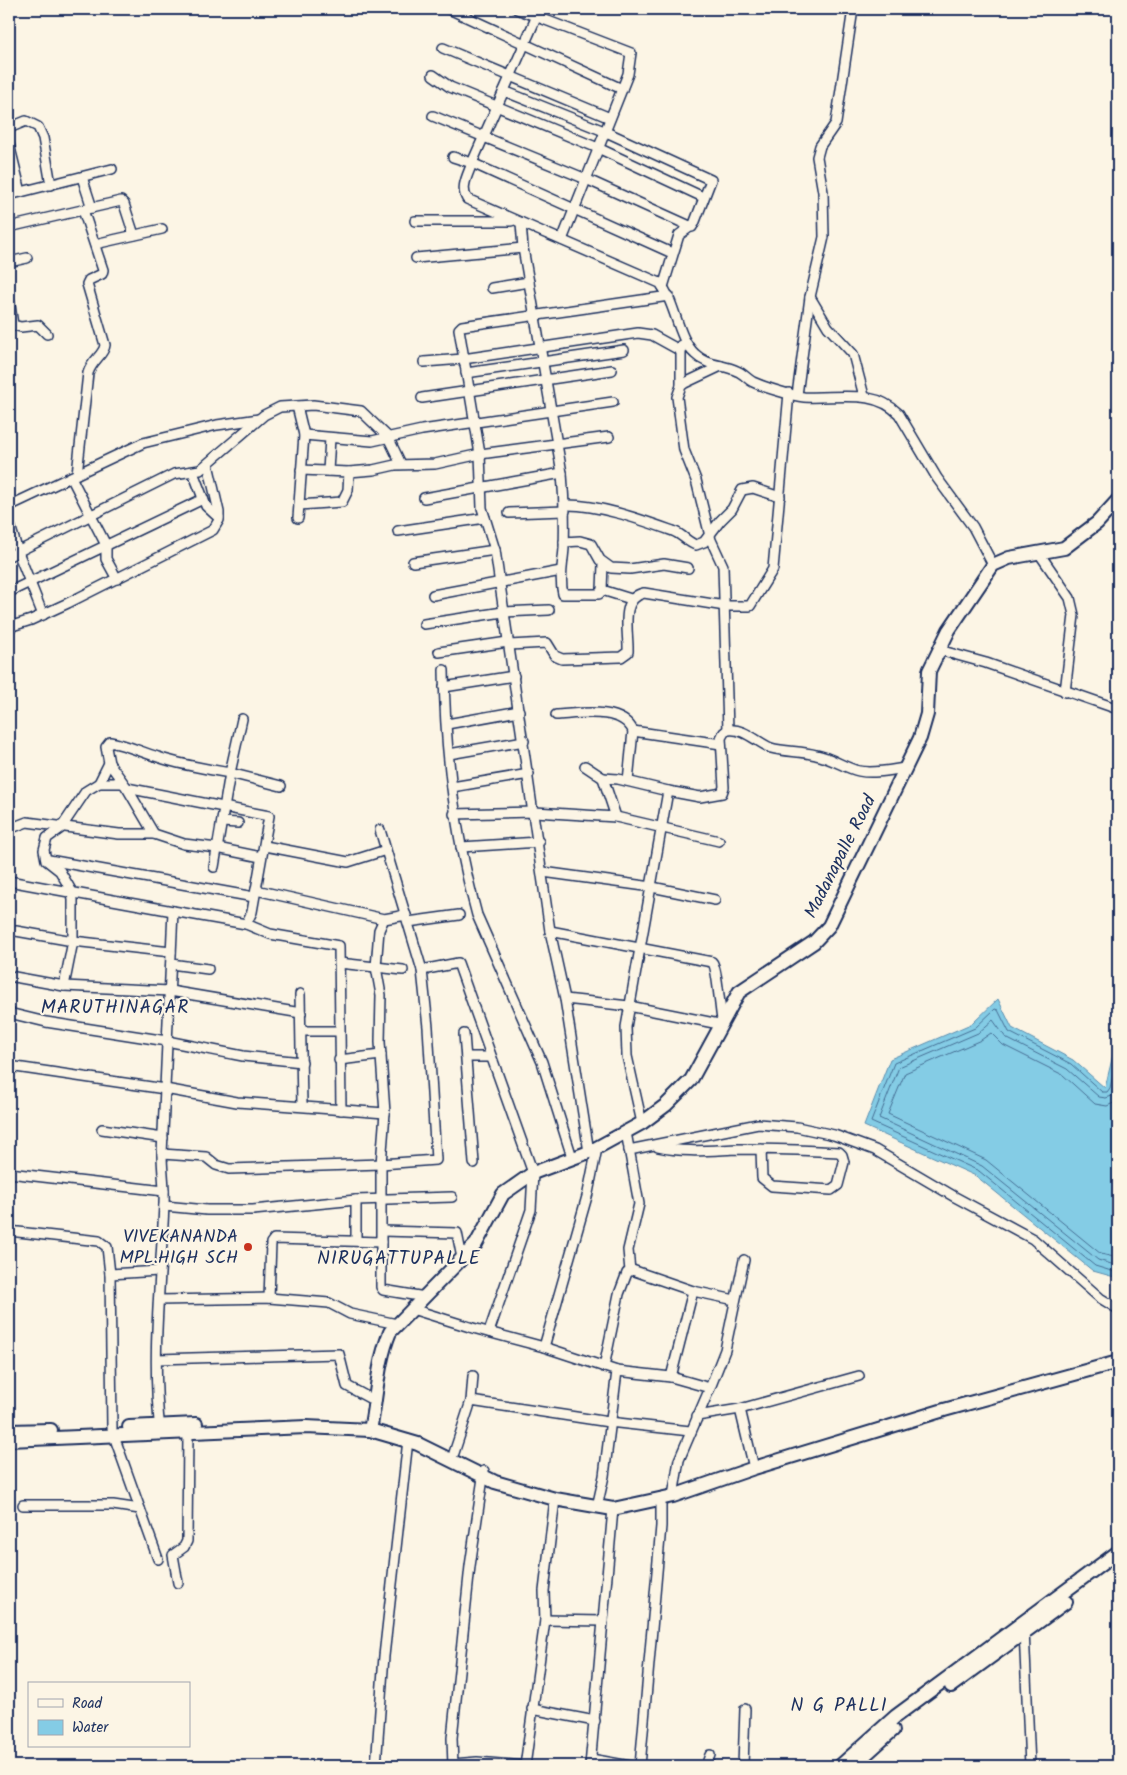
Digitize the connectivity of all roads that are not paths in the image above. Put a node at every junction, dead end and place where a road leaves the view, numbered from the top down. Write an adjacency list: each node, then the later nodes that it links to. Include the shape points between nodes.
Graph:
1 (449, 9): 6 (street)
2 (517, 9): 5 (street)
3 (540, 9): 5 (street)
4 (853, 9): 48 (street, via 836,123 820,146 817,157 823,192 824,237)
5 (536, 18): 6 (street); 10 (street, via 631,53)
6 (524, 44): 9 (street); 10 (street)
7 (443, 48): 9 (street)
8 (433, 75): 12 (street, via 450,88)
9 (510, 76): 11 (street); 14 (street)
10 (622, 89): 14 (street)
11 (504, 91): 12 (street); 16 (street)
12 (497, 105): 17 (street); 19 (street)
13 (433, 116): 17 (street)
14 (610, 118): 16 (street)
15 (9, 128): 25 (street, via 26,121 38,127)
16 (604, 131): 19 (street); 28 (street, via 711,180)
17 (483, 136): 21 (street); 24 (street)
18 (9, 144): 26 (street)
19 (598, 148): 24 (street); 28 (street)
20 (453, 157): 21 (street)
21 (472, 163): 30 (street); 32 (street, via 464,185 467,199)
22 (112, 169): 23 (street)
23 (82, 177): 25 (street); 29 (street)
24 (586, 179): 30 (street); 34 (street)
25 (51, 184): 26 (street)
26 (21, 192): 27 (street)
27 (9, 195)
28 (704, 197): 34 (street)
29 (88, 209): 33 (street); 36 (street, via 123,202); 38 (street)
30 (574, 209): 37 (street); 40 (street)
31 (415, 221): 32 (street)
32 (519, 222): 37 (street); 39 (street)
33 (9, 227)
34 (692, 227): 40 (street, via 681,232)
35 (162, 230): 36 (street)
36 (134, 235): 38 (street)
37 (562, 240): 45 (street)
38 (95, 244): 86 (street, via 103,272 89,280 87,288 100,322 105,347 88,373)
39 (522, 248): 42 (street); 44 (street)
40 (672, 253): 45 (street)
41 (27, 258): 43 (street)
42 (416, 258)
43 (9, 262)
44 (529, 282): 46 (street); 50 (street)
45 (663, 287): 47 (street)
46 (492, 288)
47 (669, 296): 50 (street); 51 (street)
48 (810, 297): 65 (street); 66 (street, via 828,327 853,354)
49 (9, 299): 52 (street, via 13,324 20,327 38,325)
50 (535, 315): 53 (street); 56 (street, via 460,328)
51 (681, 328): 55 (street); 59 (street, via 693,353)
52 (47, 334)
53 (541, 347): 55 (street, via 646,333); 56 (street); 58 (street)
54 (624, 350): 58 (street)
55 (681, 351): 63 (street)
56 (463, 358): 57 (street); 61 (street)
57 (424, 362)
58 (543, 362): 61 (street); 62 (street)
59 (721, 366): 63 (street); 65 (street, via 740,372 752,382)
60 (612, 370): 62 (street)
61 (466, 373): 64 (street)
62 (546, 380): 64 (street); 70 (street)
63 (680, 386): 102 (street, via 677,397 682,440)
64 (468, 392): 67 (street); 72 (street)
65 (793, 394): 66 (street, via 802,397); 88 (street)
66 (864, 396): 110 (street, via 883,402 899,414 937,478 973,527)
67 (422, 398)
68 (612, 402): 70 (street)
69 (296, 406): 71 (street, via 274,409); 73 (street); 74 (street, via 361,411)
70 (552, 412): 72 (street); 77 (street)
71 (260, 419): 79 (street); 86 (street, via 217,425 143,443)
72 (474, 422): 74 (street); 78 (street)
73 (304, 436): 76 (street); 81 (street)
74 (388, 437): 76 (street, via 366,442); 80 (street)
75 (609, 437): 77 (street)
76 (330, 438): 82 (street)
77 (557, 443): 78 (street); 85 (street)
78 (480, 454): 80 (street, via 434,464); 87 (street)
79 (208, 464): 83 (street); 97 (street)
80 (401, 464): 84 (street)
81 (301, 470): 82 (street); 92 (street)
82 (328, 471): 84 (street)
83 (193, 472): 90 (street); 96 (street, via 174,474)
84 (349, 472): 92 (street, via 348,490 342,502)
85 (562, 473): 87 (street); 94 (street)
86 (74, 476): 93 (street); 96 (street)
87 (482, 487): 89 (street); 99 (street)
88 (780, 497): 102 (street, via 753,488 742,490 732,509); 120 (street, via 771,574 750,606)
89 (424, 498)
90 (203, 499): 97 (street, via 208,509); 104 (street)
91 (1118, 500): 106 (main road, via 1072,544)
92 (299, 505): 98 (street)
93 (9, 506)
94 (565, 508): 95 (street); 102 (street, via 579,505 601,509 675,532 696,545); 103 (street)
95 (509, 513)
96 (92, 516): 104 (street); 107 (street)
97 (219, 518): 113 (street, via 213,530)
98 (298, 518)
99 (485, 518): 101 (street); 105 (street)
100 (9, 522): 107 (street)
101 (398, 531)
102 (709, 534): 120 (street, via 723,566)
103 (564, 542): 109 (street, via 591,544); 112 (street)
104 (106, 545): 113 (street, via 106,559); 114 (street)
105 (495, 550): 108 (street); 115 (street)
106 (1039, 553): 110 (main road, via 1009,558); 132 (street, via 1073,606)
107 (13, 554): 114 (street)
108 (413, 562)
109 (603, 564): 111 (street, via 620,570 664,564); 116 (street)
110 (993, 565): 127 (main road, Madanapalle Road)
111 (688, 568)
112 (561, 571): 115 (street); 116 (street, via 564,595 597,595)
113 (117, 579): 123 (street)
114 (29, 582): 117 (street); 123 (street)
115 (500, 583): 118 (street); 122 (street)
116 (602, 590): 119 (street)
117 (9, 592)
118 (433, 595)
119 (631, 600): 120 (street, via 644,594); 126 (street, via 625,656 562,659 555,656 547,643)
120 (725, 606): 138 (street)
121 (549, 610): 122 (street)
122 (504, 612): 124 (street); 126 (street)
123 (43, 615): 125 (street)
124 (424, 624)
125 (9, 628)
126 (508, 643): 128 (street); 130 (street)
127 (939, 650): 132 (street, via 986,663); 145 (main road, Madanapalle Road, via 927,679 923,727)
128 (439, 652)
129 (444, 670): 131 (street)
130 (514, 676): 131 (street); 134 (street)
131 (444, 687): 137 (street)
132 (1065, 692): 133 (street)
133 (1118, 709)
134 (519, 711): 137 (street); 140 (street)
135 (556, 715): 139 (street, via 614,716 631,725)
136 (242, 719): 146 (street)
137 (447, 724): 142 (street)
138 (728, 730): 141 (street, via 723,734); 145 (street, via 738,731 780,750 832,758 857,770 873,772)
139 (634, 731): 141 (street); 149 (street)
140 (524, 740): 142 (street); 147 (street)
141 (721, 744): 154 (street, via 722,793 700,797)
142 (449, 754): 153 (street)
143 (109, 763): 146 (street, via 106,747 110,742 180,764); 150 (street); 151 (street)
144 (585, 766): 148 (street)
145 (906, 768): 205 (main road, Madanapalle Road, via 829,926 814,942 739,992)
146 (230, 774): 152 (street); 155 (street)
147 (529, 774): 153 (street); 156 (street)
148 (603, 778): 149 (street); 158 (street)
149 (628, 781): 154 (street)
150 (99, 783): 151 (street); 162 (street, via 86,792)
151 (124, 786): 155 (street); 165 (street)
152 (281, 786)
153 (452, 787): 157 (street)
154 (668, 791): 161 (street)
155 (224, 807): 159 (street); 168 (street, via 269,816)
156 (535, 812): 157 (street); 158 (street); 167 (street)
157 (454, 814): 169 (street)
158 (616, 817): 161 (street)
159 (222, 822): 160 (street); 170 (street)
160 (238, 823)
161 (663, 827): 166 (street); 177 (street)
162 (62, 828): 163 (street, via 27,822); 165 (street); 173 (street, via 47,838)
163 (9, 829)
164 (380, 830): 171 (street)
165 (154, 834): 170 (street, via 184,844)
166 (719, 841)
167 (539, 842): 169 (street); 175 (street)
168 (265, 846): 171 (street, via 348,862); 172 (street)
169 (461, 847): 229 (street, via 476,915 542,1062)
170 (217, 848): 172 (street); 174 (street)
171 (386, 850): 184 (street)
172 (261, 857): 179 (street)
173 (46, 860): 178 (street, via 60,871); 179 (street)
174 (214, 867)
175 (543, 872): 177 (street); 186 (street)
176 (9, 881): 178 (street)
177 (652, 887): 180 (street); 189 (street)
178 (72, 892): 181 (street); 188 (street)
179 (255, 894): 183 (street, via 343,908); 185 (street)
180 (715, 900)
181 (173, 910): 185 (street); 190 (street)
182 (459, 915): 184 (street)
183 (384, 919): 184 (street); 193 (street, via 379,930)
184 (407, 919): 196 (street)
185 (246, 924): 191 (street, via 270,934 337,945 340,948)
186 (550, 931): 189 (street); 201 (street)
187 (16, 932): 188 (street)
188 (73, 941): 190 (street); 198 (street)
189 (639, 947): 202 (street); 205 (street, via 712,962 716,968)
190 (171, 952): 192 (street)
191 (339, 963): 193 (street); 207 (street)
192 (171, 964): 194 (street); 199 (street)
193 (376, 967): 195 (street); 210 (street, via 381,995)
194 (208, 969)
195 (403, 970)
196 (422, 970): 212 (street, via 459,964); 231 (street, via 437,1157 432,1161)
197 (9, 976): 198 (street)
198 (64, 986): 199 (street)
199 (170, 991): 204 (street); 209 (street)
200 (300, 994): 204 (street)
201 (565, 999): 202 (street); 226 (street)
202 (629, 1006): 205 (street); 220 (street, via 627,1056)
203 (9, 1013): 209 (street)
204 (301, 1013): 206 (street)
205 (721, 1022): 220 (main road, Madanapalle Road, via 691,1080)
206 (302, 1031): 207 (street); 214 (street)
207 (339, 1031): 213 (street)
208 (464, 1034): 211 (street)
209 (168, 1041): 214 (street, via 243,1056); 216 (street)
210 (381, 1055): 213 (street); 219 (street)
211 (466, 1057): 212 (street); 230 (street)
212 (490, 1057): 233 (street)
213 (340, 1060): 218 (street)
214 (302, 1062): 217 (street)
215 (9, 1066): 216 (street)
216 (165, 1088): 217 (street, via 237,1102); 223 (street)
217 (302, 1105): 218 (street)
218 (341, 1110): 219 (street)
219 (384, 1113): 231 (street)
220 (642, 1124): 222 (main road, Madanapalle Road)
221 (102, 1129): 223 (street)
222 (626, 1132): 226 (main road, Madanapalle Road); 227 (street)
223 (163, 1138): 228 (street)
224 (655, 1147): 225 (street, via 680,1151); 227 (street); 254 (street, via 758,1124 797,1127 834,1136 890,1158 1033,1238 1100,1298)
225 (761, 1149): 225 (street, via 762,1178 772,1186 825,1191 838,1185 844,1162 839,1152)
226 (593, 1150): 229 (main road, Madanapalle Road); 257 (street, via 588,1193)
227 (629, 1150): 246 (street, via 639,1204 628,1250)
228 (162, 1154): 231 (street, via 206,1157 229,1169); 234 (street)
229 (572, 1158): 233 (main road, Madanapalle Road)
230 (474, 1163)
231 (381, 1164): 236 (street)
232 (9, 1173): 234 (street)
233 (533, 1173): 243 (main road, Madanapalle Road, via 503,1194 480,1238); 256 (street, via 531,1210)
234 (164, 1191): 238 (street)
235 (452, 1197): 236 (street)
236 (380, 1199): 237 (street); 239 (street)
237 (356, 1200): 238 (street, via 253,1210); 241 (street)
238 (164, 1206): 245 (street)
239 (382, 1231): 242 (street); 243 (street, via 457,1233)
240 (9, 1232): 247 (street, via 101,1242 107,1247)
241 (356, 1240): 242 (street); 250 (street, via 274,1239 271,1243)
242 (381, 1242): 249 (street, via 383,1290)
243 (462, 1258): 249 (main road, Madanapalle Road)
244 (744, 1260): 252 (street)
245 (159, 1271): 247 (street); 251 (street)
246 (630, 1271): 248 (street); 260 (street, via 619,1294)
247 (110, 1274): 275 (street)
248 (693, 1290): 252 (street); 264 (street)
249 (425, 1297): 253 (main road, Madanapalle Road)
250 (269, 1298): 251 (street); 255 (street, via 330,1303 350,1314)
251 (158, 1300): 258 (street)
252 (735, 1300): 265 (street, via 725,1350)
253 (412, 1309): 255 (main road, Madanapalle Road); 256 (street)
254 (1118, 1309)
255 (397, 1324): 266 (main road, Madanapalle Road, via 385,1344)
256 (489, 1332): 257 (street)
257 (544, 1346): 260 (street)
258 (157, 1360): 266 (street, via 339,1354 348,1386); 272 (street)
259 (1118, 1362): 280 (main road, via 944,1410)
260 (604, 1367): 261 (street)
261 (617, 1371): 264 (street); 270 (street)
262 (473, 1376): 267 (street)
263 (859, 1376): 268 (street)
264 (671, 1377): 265 (street)
265 (710, 1388): 269 (street)
266 (373, 1400): 271 (main road, Madanapalle Road)
267 (472, 1401): 270 (street); 279 (street)
268 (740, 1409): 269 (street); 280 (street)
269 (697, 1416): 274 (street)
270 (610, 1422): 274 (street); 285 (street)
271 (370, 1426): 272 (main road, via 305,1420); 276 (main road); 278 (main road); 279 (main road, via 408,1432)
272 (160, 1430): 275 (main road); 276 (main road)
273 (9, 1431): 275 (main road)
274 (690, 1431): 282 (street)
275 (113, 1432): 277 (main road); 287 (street)
276 (188, 1433): 291 (street, via 187,1542 173,1555)
277 (9, 1440)
278 (408, 1440): 281 (main road); 302 (street, via 384,1656)
279 (454, 1454): 281 (main road)
280 (754, 1468): 282 (main road)
281 (483, 1473): 283 (main road, via 496,1475 512,1486); 301 (street, via 452,1738)
282 (667, 1497): 286 (main road); 305 (street, via 661,1526)
283 (556, 1499): 285 (main road); 292 (street, via 544,1591)
284 (23, 1506): 287 (street, via 113,1505)
285 (597, 1507): 286 (main road)
286 (613, 1508): 293 (street)
287 (140, 1509): 289 (street)
288 (1118, 1552): 294 (main road)
289 (158, 1559)
290 (1118, 1563): 294 (main road)
291 (178, 1582)
292 (545, 1620): 293 (street); 295 (street)
293 (603, 1621): 297 (street)
294 (1024, 1628): 298 (main road, via 896,1716); 310 (street)
295 (532, 1709): 297 (street); 303 (street)
296 (745, 1709): 307 (street)
297 (595, 1721): 300 (street)
298 (868, 1746): 308 (main road); 309 (main road)
299 (710, 1755): 306 (street)
300 (590, 1763): 304 (street)
301 (453, 1765): 303 (street, via 477,1762)
302 (376, 1766)
303 (525, 1766)
304 (630, 1766)
305 (640, 1766)
306 (706, 1766)
307 (743, 1766)
308 (840, 1766)
309 (852, 1766)
310 (1030, 1766)

